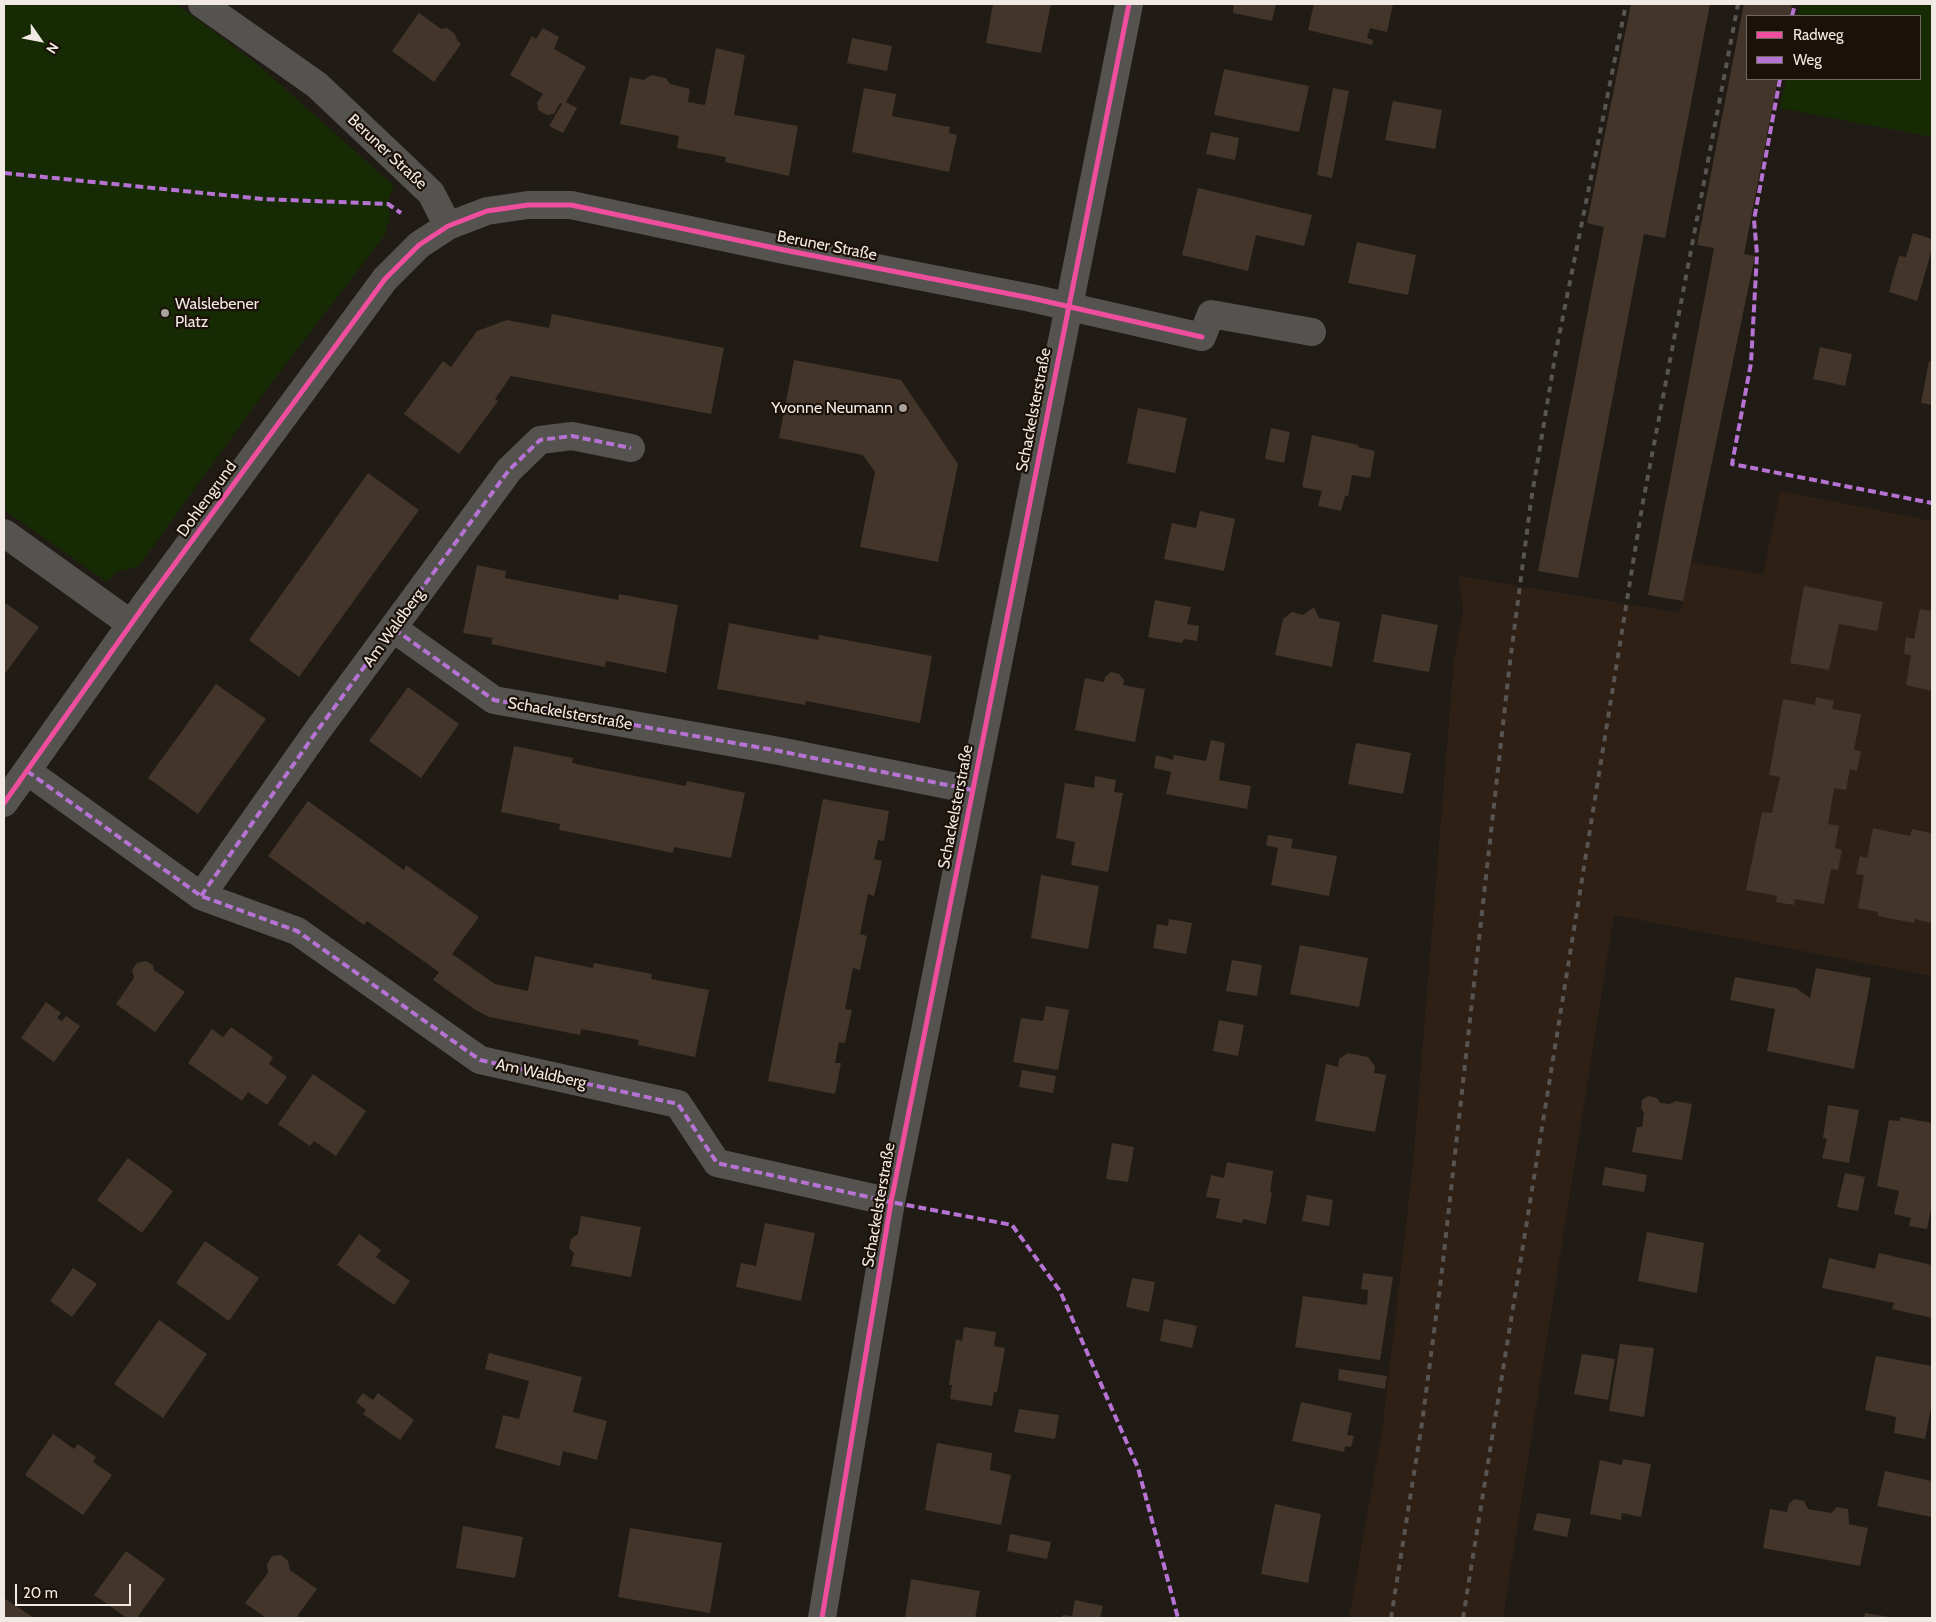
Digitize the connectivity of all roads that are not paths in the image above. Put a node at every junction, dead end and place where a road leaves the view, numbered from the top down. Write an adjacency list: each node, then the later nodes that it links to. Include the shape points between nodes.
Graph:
1 (202, 4): 3 (street, Beruner Straße, via 316,85 431,193)
2 (1129, 4): 4 (street, Schackelsterstraße)
3 (448, 226): 4 (street, Beruner Straße, via 487,211 528,205 571,205); 8 (street, Dohlengrund, via 420,245 385,279)
4 (1068, 306): 5 (street, Beruner Straße, via 1202,338 1211,314); 11 (street, Schackelsterstraße)
5 (1312, 332)
6 (631, 448): 9 (street, Am Waldberg, via 572,436 540,440 509,470)
7 (4, 533): 8 (street)
8 (131, 624): 10 (street, Dohlengrund)
9 (394, 629): 11 (street, Schackelsterstraße, via 494,700 779,750); 13 (street, Am Waldberg)
10 (27, 771): 12 (street, Dohlengrund); 13 (street, Am Waldberg)
11 (972, 790): 14 (street, Schackelsterstraße)
12 (4, 803)
13 (200, 896): 14 (street, Am Waldberg, via 297,931 480,1060 678,1104 717,1163)
14 (891, 1202): 15 (street, Schackelsterstraße)
15 (822, 1618)

